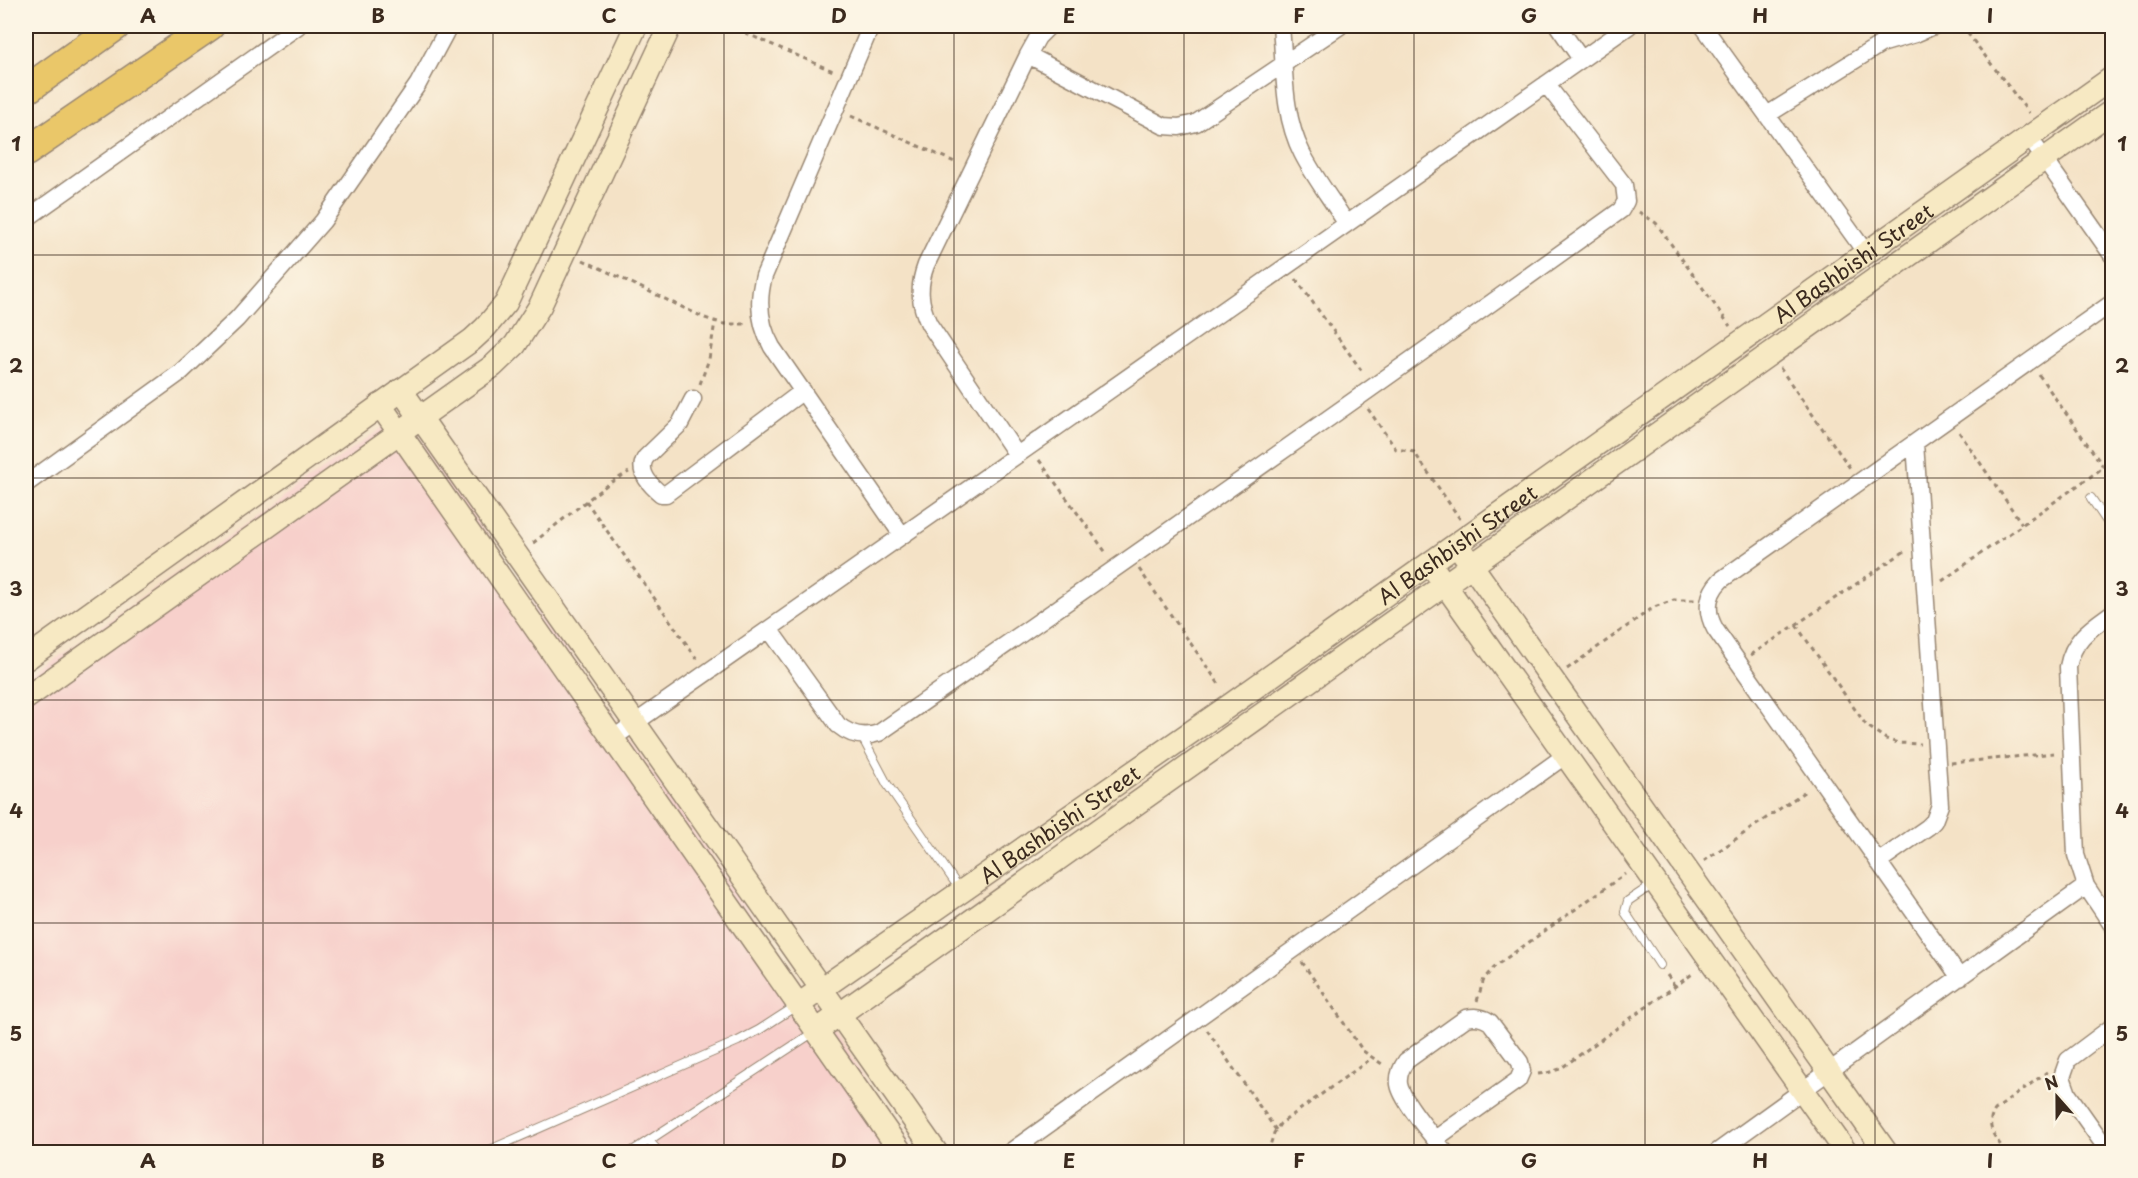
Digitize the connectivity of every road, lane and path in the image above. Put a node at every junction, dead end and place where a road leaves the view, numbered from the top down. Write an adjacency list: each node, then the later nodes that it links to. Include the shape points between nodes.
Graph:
1 (116, 26): 25 (highway)
2 (210, 26): 30 (highway)
3 (298, 26): 34 (street)
4 (449, 26): 61 (street, via 418,84 323,220 237,319 181,372)
5 (636, 26): 47 (street, via 506,303 472,340)
6 (669, 26): 36 (street)
7 (729, 26): 22 (path)
8 (871, 26): 22 (street)
9 (1049, 26): 19 (street)
10 (1281, 26): 21 (street)
11 (1340, 26): 21 (street)
12 (1558, 26): 20 (street)
13 (1629, 26): 20 (street)
14 (1703, 26): 28 (street)
15 (1896, 26): 18 (street)
16 (1934, 26): 18 (street)
17 (1962, 26): 29 (path)
18 (1881, 44): 28 (street)
19 (1028, 55): 21 (street, via 1164,126 1196,123); 32 (street)
20 (1581, 59): 24 (street)
21 (1282, 64): 35 (street, via 1290,116 1302,153)
22 (849, 78): 26 (street)
23 (2112, 78): 29 (street, Al Bashbishi Street)
24 (1546, 84): 33 (street, via 1624,185 1627,195); 35 (street)
25 (26, 90)
26 (835, 110): 32 (path); 42 (street, via 764,276 759,298)
27 (2112, 111): 31 (street, Al Bashbishi Street)
28 (1767, 115): 37 (street)
29 (2035, 133): 31 (street); 37 (street, Al Bashbishi Street)
30 (26, 152)
31 (2045, 159): 38 (street); 40 (street, Al Bashbishi Street)
32 (972, 170): 56 (street, via 926,265 920,300 928,324)
33 (1621, 210): 44 (path, via 1641,213 1656,223); 49 (street)
34 (26, 219)
35 (1346, 223): 39 (street)
36 (566, 251): 43 (path); 52 (street, via 540,306 515,345)
37 (1866, 253): 40 (street); 44 (street, Al Bashbishi Street)
38 (2112, 255)
39 (1286, 266): 49 (path); 56 (street)
40 (1881, 275): 45 (street, Al Bashbishi Street)
41 (2112, 303): 46 (street)
42 (761, 320): 43 (path, via 737,325); 48 (street, via 772,347)
43 (715, 322): 50 (path, via 709,359)
44 (1742, 342): 67 (street, Al Bashbishi Street)
45 (1770, 354): 60 (path); 72 (street, Al Bashbishi Street)
46 (2030, 362): 53 (street); 58 (path)
47 (401, 390): 51 (street); 52 (street)
48 (803, 391): 57 (street, via 666,494 659,493); 66 (street)
49 (1367, 393): 67 (path, via 1396,449 1414,452); 70 (street)
50 (693, 399): 57 (street, via 680,424 644,460)
51 (380, 405): 54 (street); 80 (street)
52 (420, 417): 54 (street); 69 (street)
53 (1950, 418): 55 (street); 64 (path)
54 (399, 432): 84 (street); 88 (street)
55 (1915, 443): 60 (street); 68 (street)
56 (1023, 451): 66 (street); 73 (path)
57 (642, 467): 63 (path)
58 (2104, 468): 59 (path); 64 (path)
59 (2112, 479)
60 (1860, 482): 76 (street, via 1721,580)
61 (26, 484)
62 (2091, 498): 65 (lane)
63 (586, 501): 69 (path); 82 (path)
64 (2022, 524): 75 (path)
65 (2112, 529)
66 (902, 535): 79 (street)
67 (1464, 539): 71 (street, Al Bashbishi Street); 72 (street)
68 (1922, 540): 75 (street); 78 (path)
69 (517, 555): 86 (street)
70 (1131, 558): 73 (street); 85 (path)
71 (1430, 563): 74 (street); 85 (street, Al Bashbishi Street)
72 (1472, 566): 74 (street, Al Bashbishi Street); 83 (street)
73 (1117, 568): 87 (street, via 879,733)
74 (1445, 584): 91 (street); 100 (street, Al Bashbishi Street)
75 (1925, 592): 89 (street)
76 (1708, 603): 81 (street, via 1710,621); 83 (path, via 1685,599 1654,607)
77 (2112, 613): 90 (street, via 2080,637 2070,659)
78 (1796, 625): 81 (path); 89 (path, via 1870,729 1898,743)
79 (769, 629): 82 (street); 87 (street, via 838,726)
80 (26, 659)
81 (1739, 663): 93 (street)
82 (707, 672): 86 (street)
83 (1552, 680): 96 (street)
84 (26, 698)
85 (1233, 704): 99 (street, Al Bashbishi Street)
86 (634, 723): 88 (street); 106 (street)
87 (861, 735): 99 (lane, via 887,784)
88 (612, 739): 107 (street)
89 (1936, 741): 92 (street)
90 (2071, 752): 92 (path); 98 (street, via 2074,843)
91 (1566, 755): 94 (street); 102 (street)
92 (1938, 764): 95 (street, via 1940,805 1934,821)
93 (1821, 780): 95 (street); 96 (path)
94 (1641, 862): 97 (street); 109 (path, via 1494,967 1480,988)
95 (1878, 862): 105 (street)
96 (1688, 873): 117 (street)
97 (1656, 882): 103 (street); 104 (lane, via 1628,901 1624,912)
98 (2086, 886): 101 (street); 105 (street)
99 (962, 891): 100 (street); 106 (street, Al Bashbishi Street)
100 (978, 916): 108 (street, Al Bashbishi Street)
101 (2112, 926)
102 (1294, 950): 110 (street); 113 (path, via 1363,1051)
103 (1711, 960): 114 (path, via 1560,1069 1541,1074); 118 (street)
104 (1660, 965)
105 (1960, 978): 117 (street)
106 (821, 989): 107 (street, Al Bashbishi Street); 108 (street)
107 (798, 1005): 112 (street); 123 (lane, via 738,1041)
108 (839, 1014): 112 (street, Al Bashbishi Street); 126 (street)
109 (1477, 1017): 114 (street, via 1490,1022 1521,1062); 116 (street, via 1466,1018 1406,1061)
110 (1198, 1018): 119 (path); 127 (street)
111 (2112, 1027): 115 (street, via 2068,1060)
112 (816, 1031): 120 (lane); 122 (street)
113 (1372, 1058): 116 (path); 119 (path)
114 (1522, 1071): 121 (street, via 1518,1080)
115 (2063, 1071): 132 (path, via 2050,1070 1995,1110 1990,1119 1991,1129); 133 (street, via 2065,1089)
116 (1400, 1072): 121 (street, via 1403,1096)
117 (1830, 1073): 118 (street); 131 (street)
118 (1803, 1092): 129 (street); 130 (street)
119 (1276, 1130): 128 (path)
120 (650, 1140): 124 (lane); 125 (lane)
121 (1440, 1146)
122 (889, 1148)
123 (485, 1152)
124 (631, 1152)
125 (658, 1152)
126 (936, 1152)
127 (1010, 1152)
128 (1268, 1152)
129 (1717, 1152)
130 (1846, 1152)
131 (1886, 1152)
132 (2006, 1152)
133 (2109, 1152)

